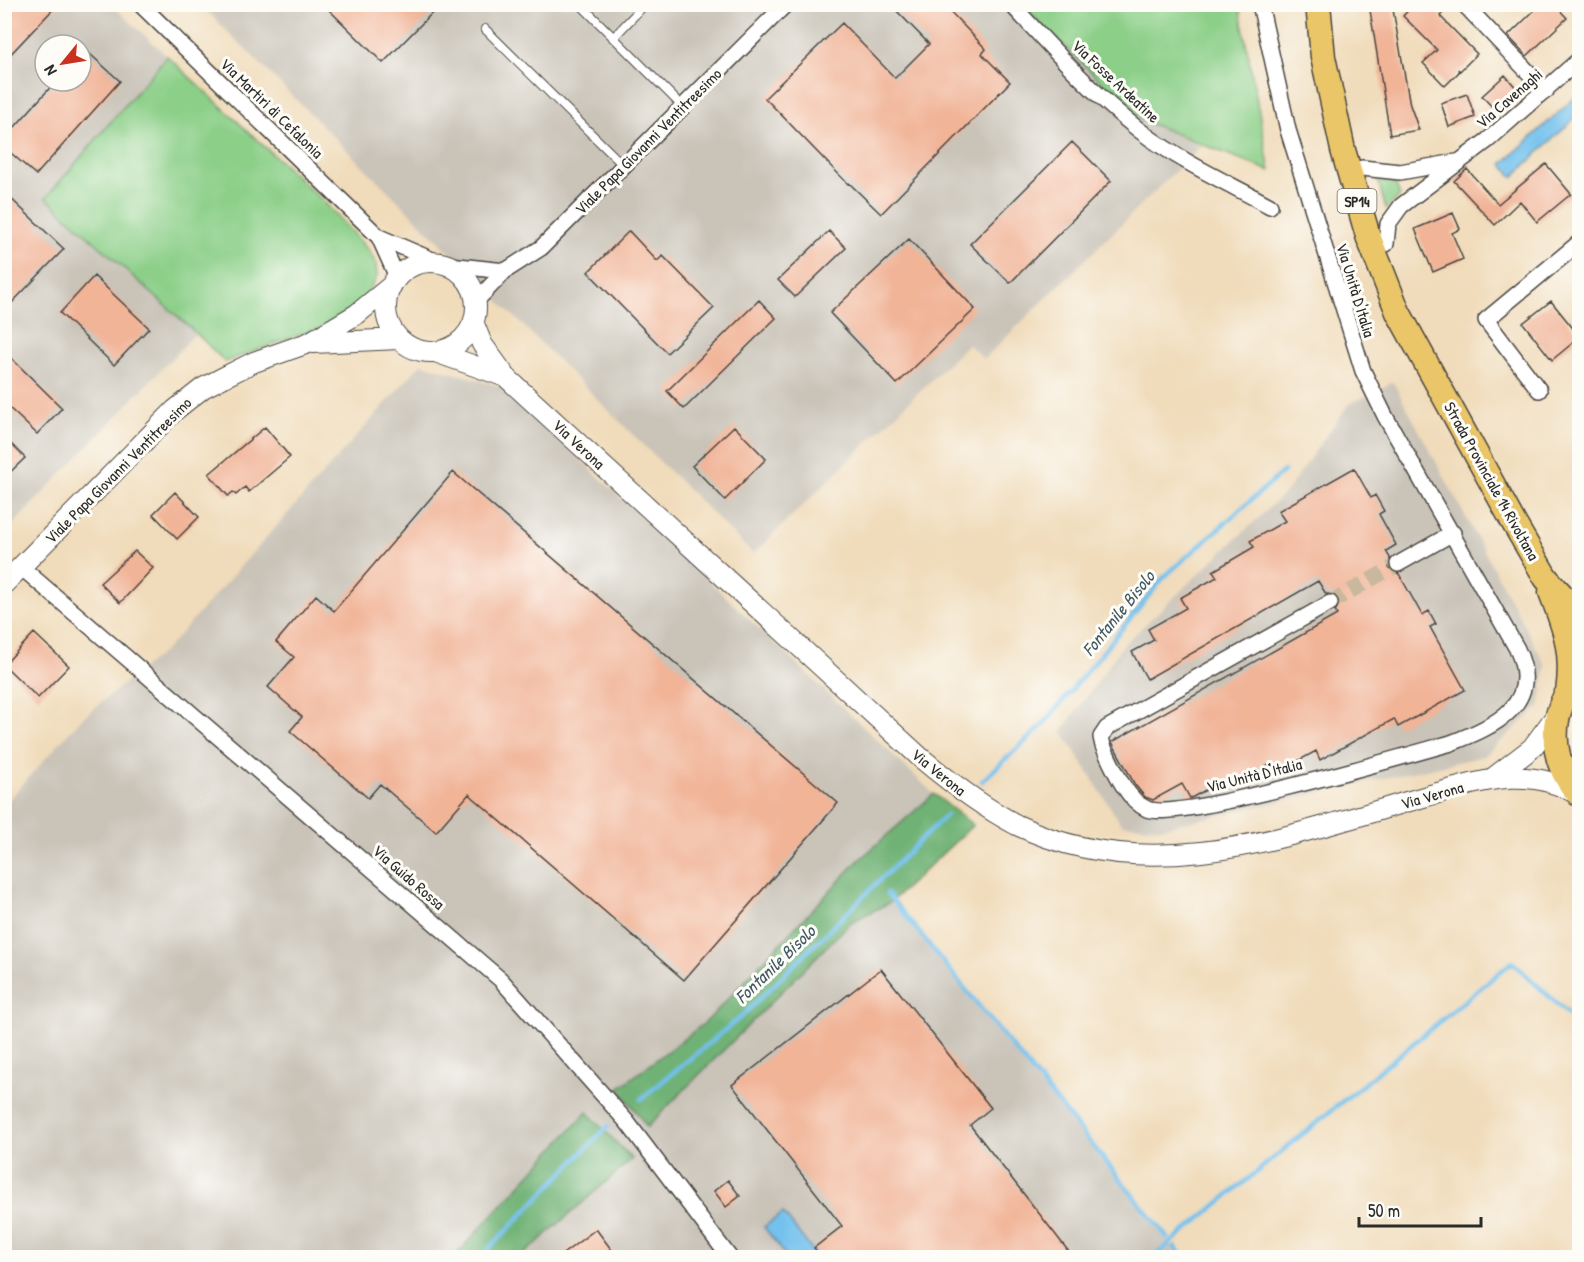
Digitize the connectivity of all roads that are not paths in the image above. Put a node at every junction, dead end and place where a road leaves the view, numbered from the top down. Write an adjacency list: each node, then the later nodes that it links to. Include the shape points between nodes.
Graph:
1 (140, 4): 19 (street, Via Martiri di Cefalonia)
2 (580, 4): 11 (lane)
3 (645, 4): 11 (lane)
4 (786, 4): 14 (street, Viale Papa Giovanni Ventitreesimo)
5 (1011, 4): 18 (street, Via Fosse Ardeatine, via 1140,131 1194,166)
6 (1260, 4): 33 (street, Via Unità D'Italia, via 1288,129 1359,360 1385,416)
7 (1318, 4): 31 (main road, Strada Provinciale 14 Rivoltana / SP14, via 1330,95 1354,192 1398,312)
8 (1332, 4): 17 (main road, Strada Provinciale 14 Rivoltana / SP14)
9 (1464, 4): 13 (street)
10 (485, 29): 16 (lane)
11 (613, 38): 14 (lane)
12 (1580, 59): 13 (street, Via Cavenaghi)
13 (1546, 91): 15 (street, Via Cavenaghi)
14 (683, 107): 16 (street, Viale Papa Giovanni Ventitreesimo)
15 (1459, 161): 17 (street, Via Cavenaghi, via 1400,172); 21 (street, Via Cavenaghi, via 1397,209 1387,228)
16 (624, 165): 23 (street, Viale Papa Giovanni Ventitreesimo, via 542,248)
17 (1362, 168): 21 (main road, Strada Provinciale 14 Rivoltana / SP14)
18 (1270, 206)
19 (379, 237): 22 (street, Via Martiri di Cefalonia); 24 (street, Via Martiri di Cefalonia)
20 (1580, 242): 32 (street, via 1486,320)
21 (1386, 244): 31 (main road, Strada Provinciale 14 Rivoltana / SP14)
22 (443, 264): 23 (street); 24 (street, via 423,262 409,267); 25 (street, via 467,279)
23 (505, 271): 25 (street, Viale Papa Giovanni Ventitreesimo)
24 (394, 281): 27 (street, via 386,299 386,314); 28 (street, Viale Papa Giovanni Ventitreesimo, via 357,314)
25 (476, 301): 26 (street)
26 (474, 324): 29 (street, via 460,343); 30 (street, Via Verona, via 482,344)
27 (399, 339): 28 (street, Viale Papa Giovanni Ventitreesimo); 29 (street, via 417,350)
28 (308, 343): 35 (street, Viale Papa Giovanni Ventitreesimo, via 254,362 203,388 175,410)
29 (438, 353): 30 (street, Via Verona)
30 (506, 377): 41 (street, Via Verona, via 921,758 984,806 1041,835 1076,846 1134,855 1165,857 1216,852)
31 (1438, 383): 36 (main road, Strada Provinciale 14 Rivoltana / SP14)
32 (1539, 390)
33 (1453, 533): 34 (street); 38 (street, Via Unità D'Italia, via 1524,667 1522,693 1506,714 1451,743 1211,805 1164,812 1150,810 1135,800 1103,746 1101,737 1107,728)
34 (1398, 564)
35 (21, 567): 37 (street, Viale Papa Giovanni Ventitreesimo); 43 (street, Via Guido Rossa, via 501,980 627,1122)
36 (1546, 578): 39 (main road, Strada Provinciale 14 Rivoltana / SP14); 40 (main road, Strada Provinciale 14 Rivoltana / SP14, via 1569,640)
37 (4, 584)
38 (1330, 603)
39 (1580, 615)
40 (1569, 693): 41 (street, Via Verona, via 1532,748); 42 (main road, Strada Provinciale 14 Rivoltana / SP14, via 1555,732 1557,755 1566,777)
41 (1492, 778): 42 (street, Via Verona, via 1546,781)
42 (1580, 795)
43 (730, 1257)

